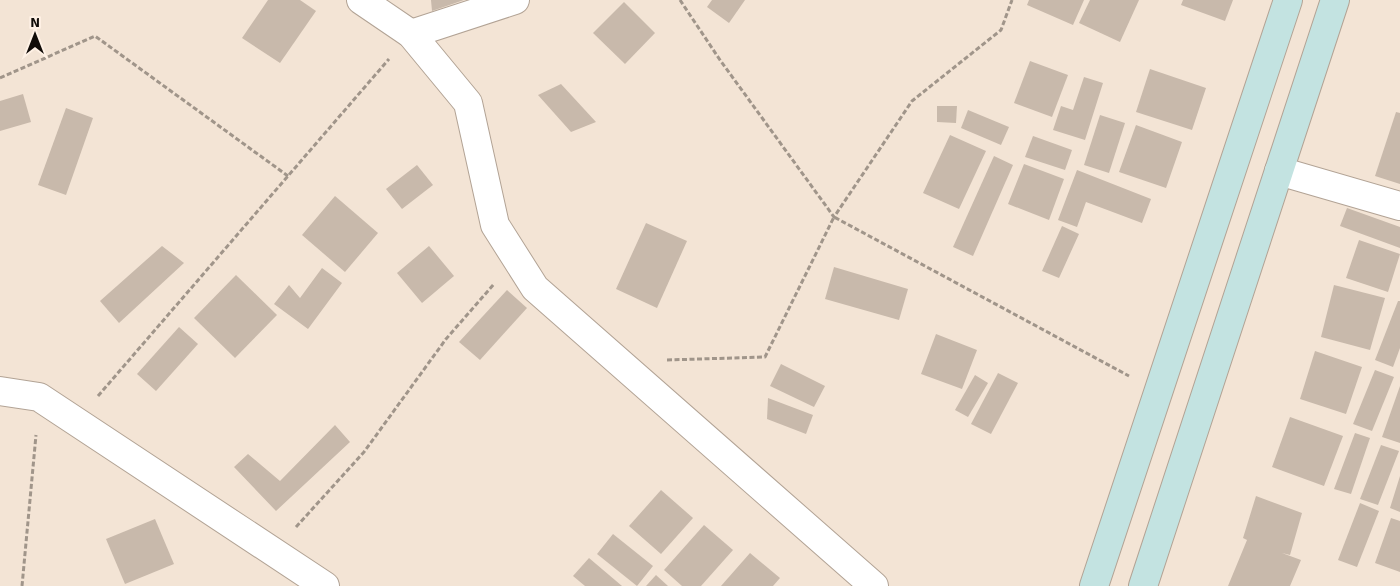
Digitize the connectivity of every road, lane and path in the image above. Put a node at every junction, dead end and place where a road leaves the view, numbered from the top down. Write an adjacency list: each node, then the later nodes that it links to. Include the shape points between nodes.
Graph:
1 (360, 0): 7 (street)
2 (515, 0): 7 (street)
3 (680, 0): 12 (path)
4 (1012, 0): 12 (path, via 1001,30 912,101)
5 (1288, 0): 16 (main road)
6 (1335, 0): 9 (main road)
7 (411, 34): 10 (path); 13 (street, via 468,102 495,225)
8 (0, 78): 10 (path, via 95,36)
9 (1279, 171): 11 (street); 24 (main road)
10 (288, 176): 18 (path)
11 (1400, 206)
12 (834, 217): 14 (path, via 765,357); 16 (path)
13 (516, 260): 19 (path, via 446,339 364,452); 22 (street, via 535,288)
14 (667, 360)
15 (0, 391): 17 (street)
16 (1158, 392): 23 (main road)
17 (39, 396): 18 (street); 20 (path)
18 (76, 421): 19 (street)
19 (274, 552): 21 (street)
20 (22, 586)
21 (325, 586)
22 (874, 586)
23 (1094, 586)
24 (1143, 586)

